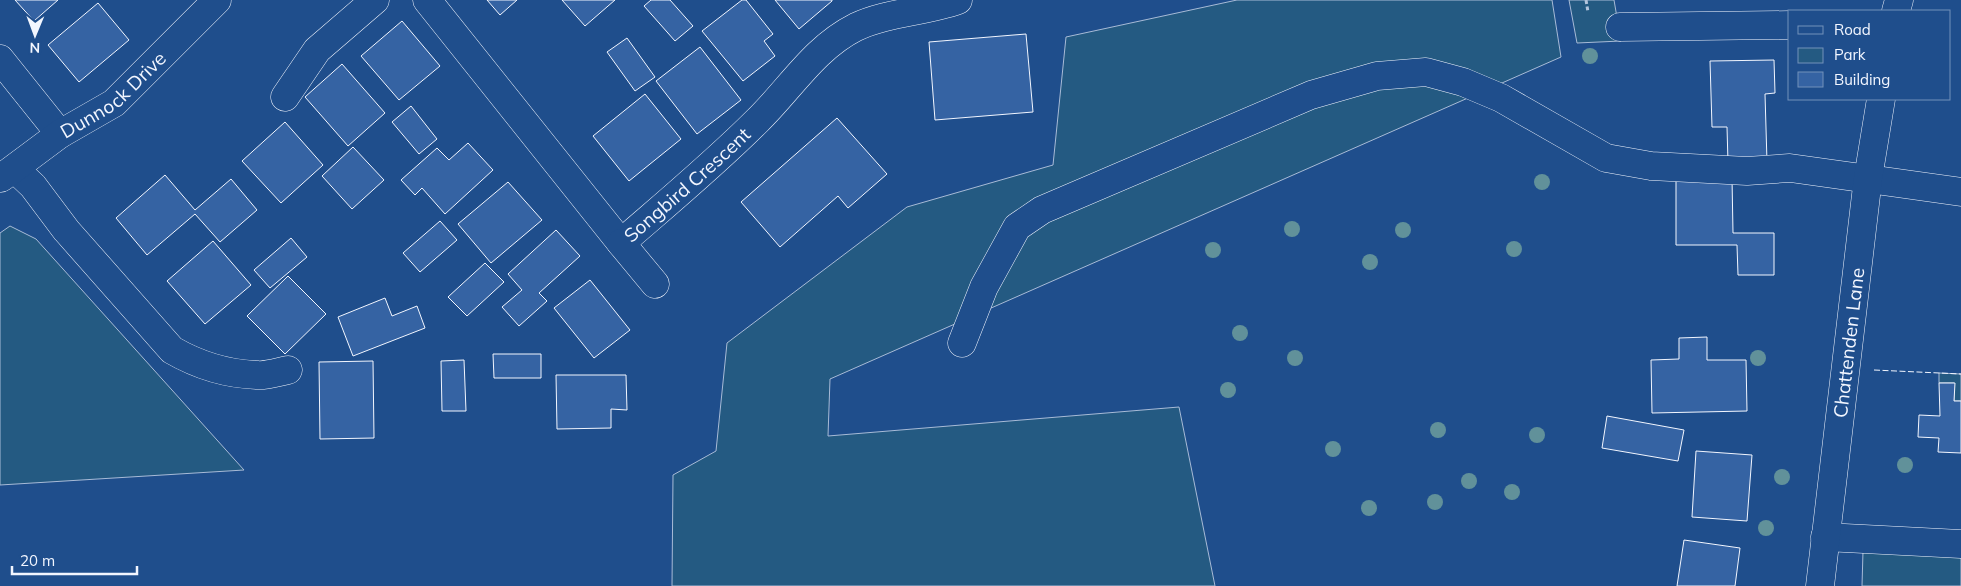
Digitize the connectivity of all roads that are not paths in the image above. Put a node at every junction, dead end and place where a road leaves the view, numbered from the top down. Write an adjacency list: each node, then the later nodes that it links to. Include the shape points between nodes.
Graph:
1 (217, 0): 10 (street, Dunnock Drive, via 114,103)
2 (375, 0): 8 (street, via 317,50)
3 (427, 0): 14 (street, Songbird Crescent)
4 (958, 0): 14 (street, Songbird Crescent, via 939,7 876,19 834,40 758,121)
5 (1788, 25): 6 (street)
6 (1620, 27)
7 (0, 59): 10 (street)
8 (286, 97)
9 (1881, 100): 12 (street, Chattenden Lane)
10 (60, 134): 11 (street, Dunnock Drive)
11 (8, 174): 17 (street, via 33,186 66,230 172,350 195,363 228,371 258,375)
12 (1868, 178): 13 (street); 16 (street, via 1790,168 1747,170 1651,166 1606,158 1501,98 1463,82 1426,72 1377,76 1311,96 1042,210 1017,227 984,287); 18 (street, Chattenden Lane)
13 (1961, 192)
14 (621, 243): 15 (street)
15 (655, 284)
16 (962, 343)
17 (288, 370)
18 (1825, 537): 19 (street); 20 (street, Chattenden Lane)
19 (1961, 544)
20 (1820, 586)

